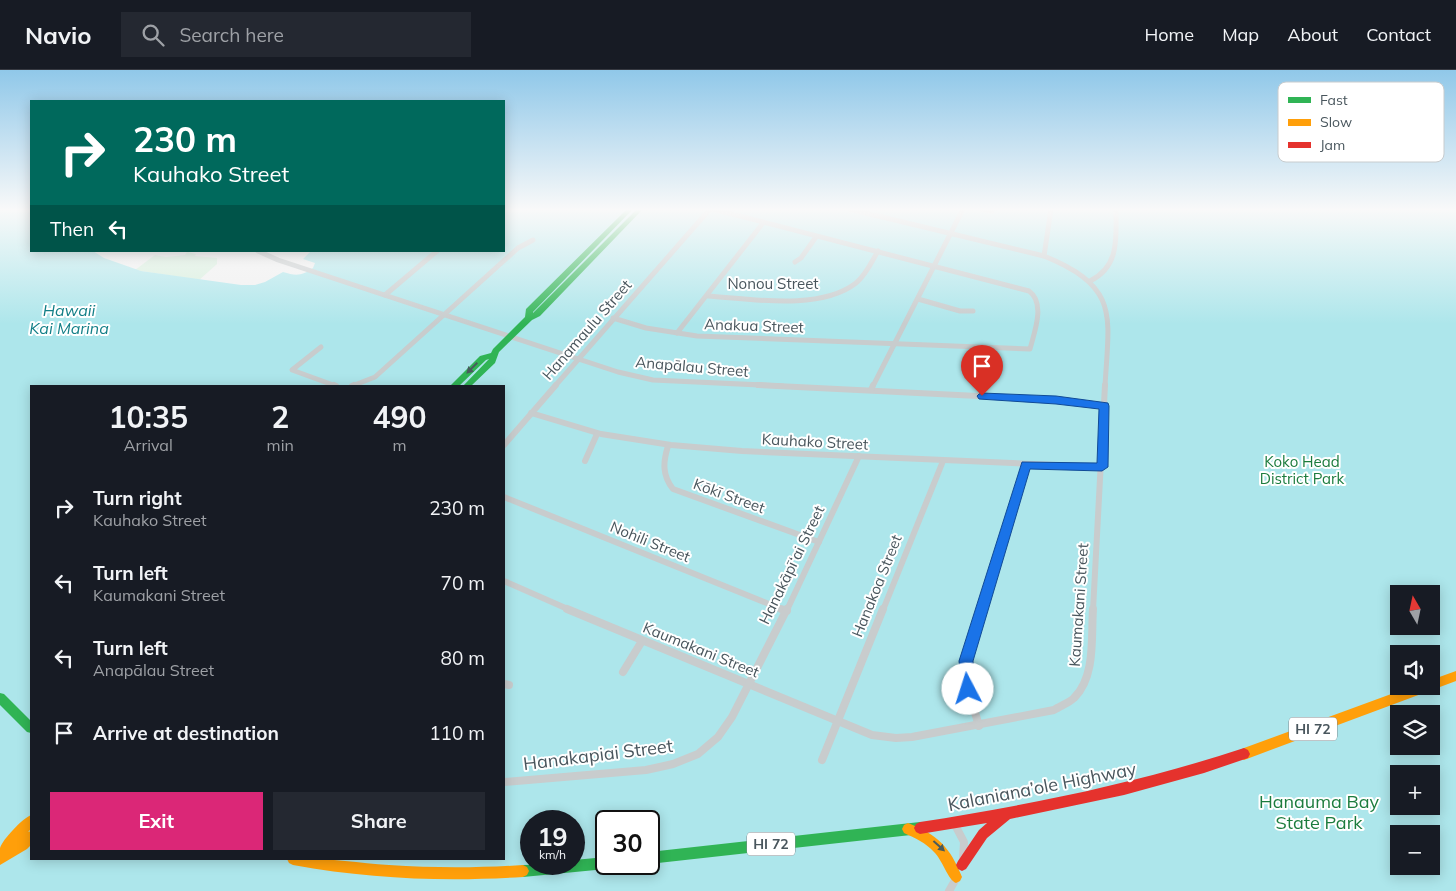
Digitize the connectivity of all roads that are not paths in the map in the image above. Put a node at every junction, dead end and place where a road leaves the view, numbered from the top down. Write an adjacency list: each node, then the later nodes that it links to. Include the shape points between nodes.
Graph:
1 (519, 247): 25 (street)
2 (592, 247): 26 (main road, via 529,311)
3 (602, 247): 26 (main road, via 537,314)
4 (678, 247): 27 (street, Hanamaulu Street)
5 (745, 247): 22 (street)
6 (809, 247): 18 (street)
7 (862, 247): 12 (street)
8 (944, 247): 19 (street)
9 (1009, 247): 17 (street, Kaumakani Street)
10 (1045, 247): 17 (street)
11 (1114, 247): 20 (street, via 1112,263 1098,278)
12 (878, 251): 19 (street); 22 (street, Nonou Street, via 856,283 827,297 796,300)
13 (260, 252): 16 (street, Anapālau Street)
14 (273, 252): 16 (street)
15 (436, 252): 21 (street)
16 (267, 256): 21 (street, Anapālau Street)
17 (1044, 256): 20 (street, Kaumakani Street, via 1069,266)
18 (795, 262)
19 (935, 265): 23 (street); 30 (street, Anakua Street, via 1034,294 1037,301 1035,330 1030,349)
20 (1090, 281): 39 (street, Kaumakani Street, via 1102,297 1108,316)
21 (385, 295): 25 (street, Anapālau Street)
22 (708, 296): 28 (street)
23 (918, 299): 24 (street, via 960,311); 30 (street)
24 (973, 311)
25 (445, 315): 29 (street, Anapālau Street); 35 (street, via 375,377)
26 (529, 318): 29 (main road)
27 (614, 318): 28 (street, Anakua Street); 33 (street, Hanamaulu Street)
28 (678, 333): 30 (street, Anakua Street)
29 (511, 336): 32 (main road); 33 (street, Anapālau Street)
30 (895, 344): 38 (street)
31 (321, 347): 34 (street, via 292,370)
32 (492, 355): 36 (main road, one-way to 36, via 483,358); 37 (main road, via 492,361)
33 (580, 359): 38 (street, Anapālau Street, via 653,380); 40 (street, Hanamaulu Street)
34 (333, 385)
35 (355, 385)
36 (455, 385)
37 (467, 385)
38 (872, 390): 39 (street, Anapālau Street, via 1056,400)
39 (1104, 406): 48 (street, Kaumakani Street)
40 (531, 413): 41 (street, Kauhako Street); 42 (street, Hanamaulu Street)
41 (597, 434): 43 (street, Kauhako Street); 45 (street)
42 (505, 443)
43 (668, 446): 44 (street, Kauhako Street); 50 (street, Kōkī Street, via 663,470 674,489)
44 (859, 456): 46 (street, Kauhako Street); 50 (street, Hanakāpī‘ai Street)
45 (585, 460)
46 (942, 460): 47 (street, Kauhako Street); 60 (street, Hanakoa Street)
47 (1026, 465): 48 (street, Kauhako Street); 61 (street, via 966,661 968,689)
48 (1102, 467): 61 (street, Kaumakani Street, via 1090,662 1085,682 1073,699 1054,710)
49 (505, 497): 52 (street, Nohili Street)
50 (819, 542): 52 (street, Hanakāpī‘ai Street)
51 (505, 581): 53 (street, Kaumakani Street)
52 (787, 611): 57 (street, Hanakāpī‘ai Street)
53 (642, 641): 54 (street); 57 (street, Kaumakani Street)
54 (623, 672)
55 (1456, 676): 56 (main road)
56 (1440, 681)
57 (748, 684): 60 (street, Kaumakani Street); 64 (street, Hanakapiai Street, via 718,738 684,761 657,768)
58 (1402, 695): 65 (main road, Kalaniana’ole Highway / HI 72, via 1218,763)
59 (0, 698): 62 (main road)
60 (838, 723): 61 (street, Kaumakani Street, via 872,735 896,738); 63 (street, Hanakoa Street)
61 (980, 726)
62 (30, 727)
63 (822, 760)
64 (505, 782)
65 (1007, 815): 67 (main road, Kalaniana’ole Highway / HI 72); 74 (main road, via 983,834)
66 (30, 821): 71 (main road)
67 (954, 823): 68 (main road, Kalaniana’ole Highway / HI 72); 74 (street, via 964,842)
68 (908, 828): 70 (main road, Kalaniana’ole Highway / HI 72); 75 (main road, one-way to 75, via 932,840 946,852)
69 (30, 838): 71 (main road)
70 (660, 857)
71 (0, 858)
72 (297, 860): 73 (main road, via 404,876 480,875)
73 (595, 864)
74 (962, 865): 75 (street)
75 (956, 877): 76 (street)
76 (949, 891)

